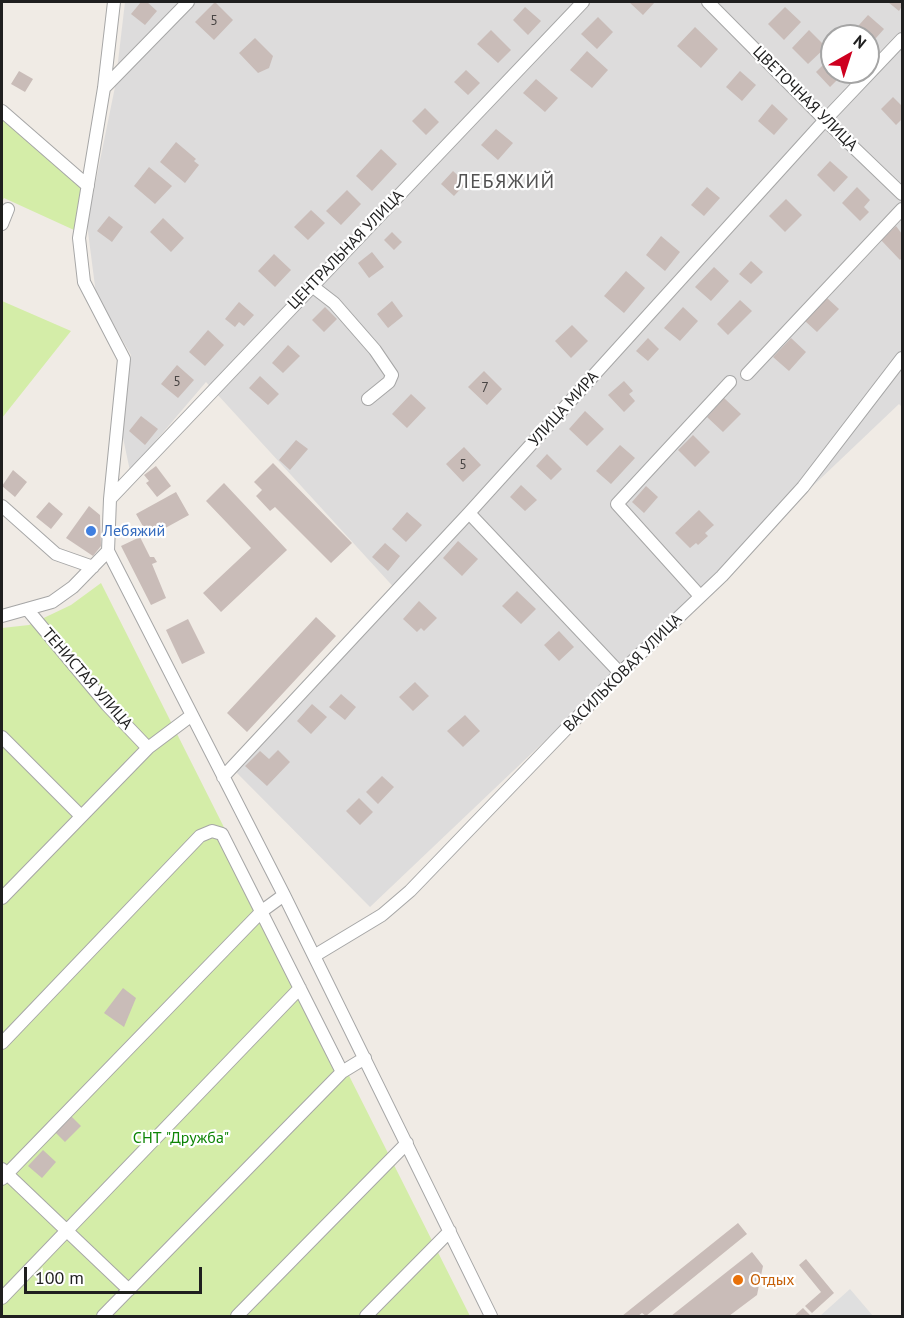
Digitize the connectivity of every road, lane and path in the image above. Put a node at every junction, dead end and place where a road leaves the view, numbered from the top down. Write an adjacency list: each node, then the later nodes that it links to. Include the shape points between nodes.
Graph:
1 (114, 2): 6 (street)
2 (188, 2): 6 (street)
3 (583, 2): 14 (street, ЦЕНТРАЛЬНАЯ УЛИЦА)
4 (708, 2): 8 (street, ЦВЕТОЧНАЯ УЛИЦА)
5 (903, 39): 8 (street, УЛИЦА МИРА)
6 (104, 88): 9 (street)
7 (2, 111): 9 (street)
8 (825, 120): 10 (street, ЦВЕТОЧНАЯ УЛИЦА); 21 (street, УЛИЦА МИРА)
9 (88, 186): 19 (street, via 80,238 84,282 124,359)
10 (903, 194)
11 (8, 209): 13 (street)
12 (903, 209): 16 (street)
13 (2, 224)
14 (312, 286): 18 (street, via 334,303 392,375); 19 (street, ЦЕНТРАЛЬНАЯ УЛИЦА)
15 (903, 358): 24 (street, ВАСИЛЬКОВАЯ УЛИЦА, via 803,487)
16 (747, 374)
17 (730, 382): 24 (street, via 617,504)
18 (368, 399)
19 (110, 499): 22 (street)
20 (2, 507): 23 (street, via 57,554)
21 (469, 513): 27 (street); 31 (street, УЛИЦА МИРА)
22 (108, 551): 23 (street); 28 (street)
23 (93, 567): 25 (street, via 52,602)
24 (700, 596): 27 (street, ВАСИЛЬКОВАЯ УЛИЦА)
25 (27, 609): 26 (street); 30 (street, ТЕНИСТАЯ УЛИЦА)
26 (2, 616)
27 (620, 673): 36 (street, ВАСИЛЬКОВАЯ УЛИЦА, via 410,891 382,915)
28 (192, 715): 30 (street); 31 (street)
29 (2, 737): 32 (street)
30 (148, 748): 32 (street)
31 (223, 777): 33 (street)
32 (81, 816): 34 (street)
33 (284, 895): 35 (street); 36 (street)
34 (2, 898)
35 (262, 911): 37 (street); 38 (street, via 222,834 212,831 201,836); 42 (street)
36 (314, 956): 39 (street)
37 (300, 988): 40 (street); 43 (street)
38 (2, 1043)
39 (364, 1058): 40 (street); 41 (street)
40 (342, 1072): 45 (street)
41 (407, 1143): 44 (street); 48 (street)
42 (3, 1173): 43 (street)
43 (67, 1229): 45 (street); 46 (street)
44 (450, 1231): 49 (street); 50 (street)
45 (129, 1290): 47 (street)
46 (2, 1298)
47 (103, 1317)
48 (237, 1317)
49 (366, 1317)
50 (491, 1317)

